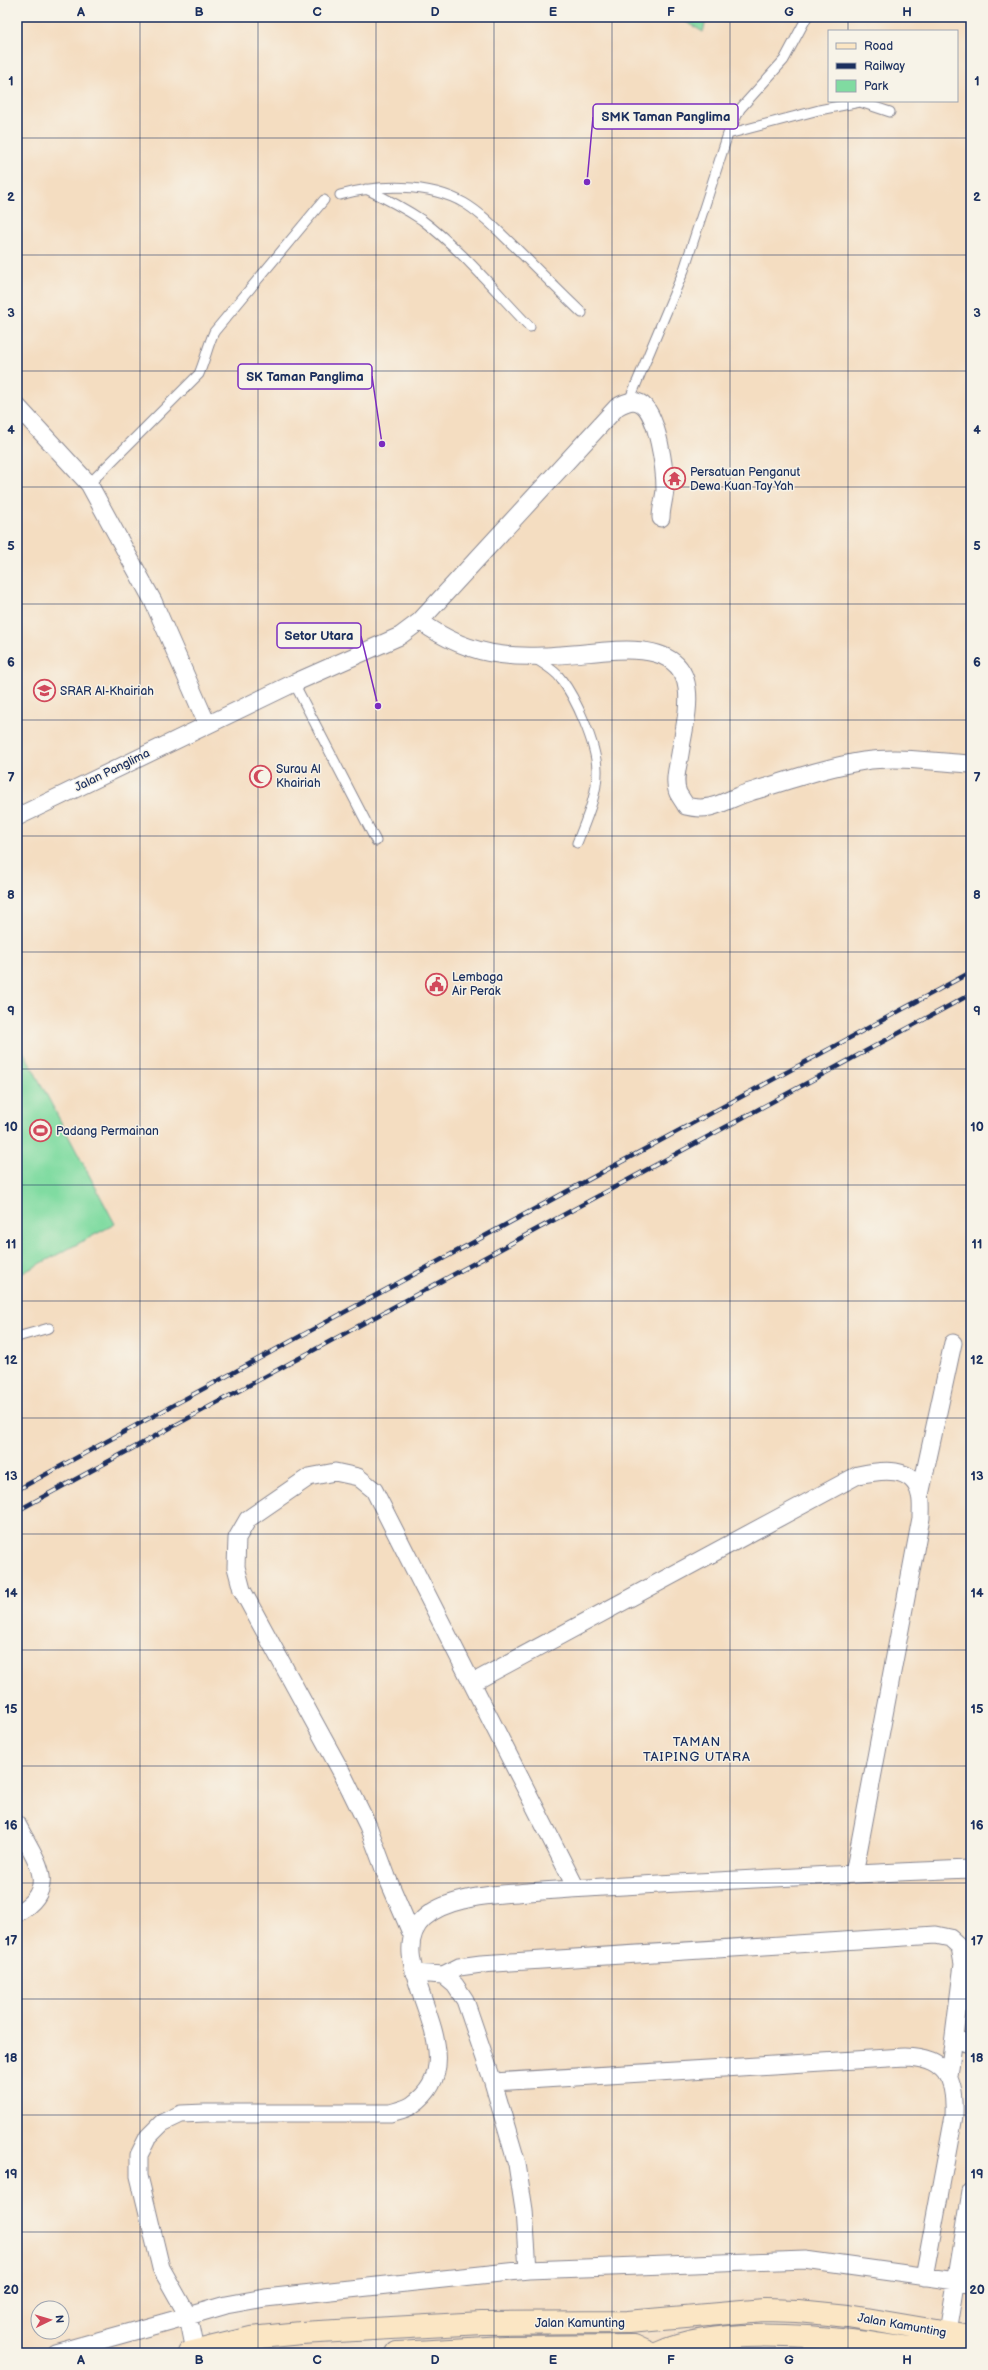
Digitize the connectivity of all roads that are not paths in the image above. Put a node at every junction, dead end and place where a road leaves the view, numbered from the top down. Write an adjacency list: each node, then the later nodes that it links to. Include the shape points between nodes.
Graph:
1 (807, 17): 3 (lane, via 784,60 740,109)
2 (890, 112): 3 (lane, via 860,102)
3 (728, 134): 9 (lane, via 684,270)
4 (364, 188): 5 (lane); 7 (lane, via 392,186 440,193 464,203 490,223); 8 (lane, via 404,209 447,240)
5 (340, 195)
6 (324, 200): 11 (lane, via 214,332 204,353 204,363 199,374)
7 (582, 313)
8 (530, 327)
9 (629, 401): 12 (street, via 640,403 649,411 655,424 664,472 665,491); 13 (street, Jalan Panglima, via 617,407)
10 (17, 406): 11 (street)
11 (89, 484): 16 (street, via 153,601)
12 (661, 518)
13 (420, 621): 14 (street, via 438,635 461,646 484,653); 15 (street, Jalan Panglima, via 400,636)
14 (534, 658): 17 (street, via 626,649 644,650 664,656 678,668 687,687 686,714 676,778 678,793 686,806 700,809 716,806 747,793 839,766 866,761); 20 (lane, via 563,682 592,744 597,769 592,804)
15 (294, 683): 16 (street, Jalan Panglima); 19 (lane)
16 (207, 724): 18 (street, Jalan Panglima)
17 (971, 764)
18 (17, 817)
19 (376, 842)
20 (578, 843)
21 (50, 1328): 22 (lane)
22 (17, 1337)
23 (953, 1344): 24 (street)
24 (920, 1495): 25 (street, via 912,1478 897,1471 877,1470 858,1475); 28 (street, via 921,1518)
25 (472, 1683): 29 (street); 31 (street, via 374,1490 358,1477 335,1472 309,1477 248,1519 237,1538 236,1567 242,1590 342,1773 368,1826)
26 (17, 1824): 30 (street, via 42,1873 41,1890 31,1905)
27 (971, 1869): 28 (street)
28 (854, 1874): 29 (street)
29 (576, 1888): 31 (street, via 489,1895 463,1900 440,1908 424,1918)
30 (17, 1913)
31 (412, 1935): 32 (street)
32 (414, 1973): 33 (street); 42 (street, via 433,2028 438,2054 436,2075 426,2092 412,2106 390,2113 181,2114 162,2123 148,2137 139,2155 138,2176 161,2268)
33 (443, 1975): 34 (street, via 459,1967 481,1964 936,1935 950,1938 960,1947 964,1964); 37 (street, via 455,1985 466,2000)
34 (954, 2038): 35 (street); 36 (street)
35 (971, 2045)
36 (949, 2076): 37 (street, via 943,2068 926,2059 904,2057); 40 (street, via 955,2101 954,2116)
37 (493, 2082): 39 (street, via 517,2164 524,2210)
38 (971, 2192): 41 (street)
39 (528, 2270): 40 (street, via 805,2260); 42 (street, via 266,2298 226,2305)
40 (924, 2277): 41 (street)
41 (964, 2282): 43 (street)
42 (188, 2316): 46 (street); 47 (street)
43 (948, 2332): 44 (main road, Jalan Kamunting); 46 (main road, Jalan Kamunting, via 798,2310 764,2310 628,2322 482,2323 301,2333 251,2338)
44 (971, 2337)
45 (971, 2348): 50 (main road, via 958,2351 912,2349 845,2340 763,2336 697,2340)
46 (192, 2352)
47 (55, 2353)
48 (397, 2353): 49 (main road, via 505,2347 634,2346)
49 (648, 2353)
50 (659, 2353)

